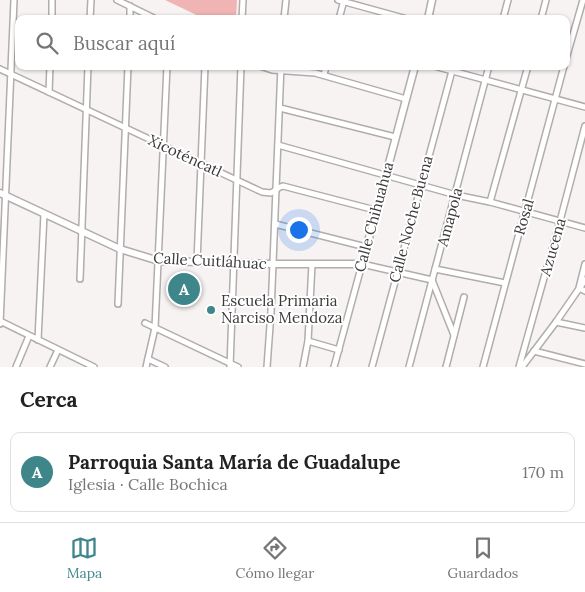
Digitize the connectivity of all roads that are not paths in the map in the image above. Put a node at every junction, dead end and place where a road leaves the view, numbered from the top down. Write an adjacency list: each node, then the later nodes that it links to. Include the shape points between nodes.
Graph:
1 (14, 0): 41 (street)
2 (52, 0): 13 (street)
3 (91, 0): 14 (street)
4 (117, 0): 12 (street)
5 (243, 0): 17 (street)
6 (286, 0): 18 (street)
7 (342, 0): 19 (street); 20 (street)
8 (432, 0): 21 (street)
9 (508, 0): 22 (street)
10 (546, 0): 23 (street)
11 (582, 0): 24 (street)
12 (130, 6): 15 (street); 16 (street)
13 (52, 15)
14 (90, 15)
15 (130, 15)
16 (148, 15)
17 (242, 15)
18 (284, 15)
19 (340, 15)
20 (393, 15)
21 (429, 15)
22 (504, 15)
23 (542, 15)
24 (570, 44)
25 (0, 69): 41 (street, Xicoténcatl)
26 (50, 70): 45 (street)
27 (88, 70): 50 (street)
28 (128, 70): 52 (street)
29 (167, 70): 55 (street)
30 (205, 70): 56 (street)
31 (241, 70): 58 (street)
32 (281, 70): 49 (street)
33 (293, 70): 42 (street)
34 (325, 70): 42 (street)
35 (414, 70): 47 (street, Calle Chihuahua)
36 (448, 70): 40 (street)
37 (488, 70): 43 (street, Amapola)
38 (527, 70): 44 (street)
39 (563, 70): 46 (street, Rosal)
40 (452, 71): 43 (street); 59 (street, Calle Noche Buena)
41 (11, 74): 45 (street, Xicoténcatl); 61 (street)
42 (324, 75): 47 (street)
43 (485, 79): 44 (street); 62 (street, Amapola)
44 (522, 89): 46 (street); 63 (street)
45 (49, 92): 50 (street, Xicoténcatl)
46 (556, 98): 48 (street); 65 (street, Rosal)
47 (406, 99): 53 (street, Calle Chihuahua)
48 (585, 107)
49 (280, 108): 53 (street); 54 (street)
50 (87, 110): 52 (street, Xicoténcatl); 70 (street)
51 (585, 126): 67 (street, Azucena)
52 (125, 128): 55 (street, Xicoténcatl); 72 (street)
53 (395, 137): 57 (street, Calle Chihuahua)
54 (278, 145): 57 (street); 60 (street)
55 (164, 146): 56 (street, Xicoténcatl); 73 (street)
56 (202, 164): 58 (street, Xicoténcatl); 74 (street)
57 (386, 175): 59 (street); 64 (street, Calle Chihuahua)
58 (238, 181): 60 (street, Xicoténcatl, via 262,192); 75 (street)
59 (420, 184): 62 (street); 81 (street, Calle Noche Buena)
60 (275, 191): 64 (street, Xicoténcatl, via 283,186); 68 (street)
61 (3, 194): 66 (street, Calle Cuitláhuac); 90 (street)
62 (456, 195): 63 (street); 80 (street, Amapola)
63 (490, 202): 65 (street)
64 (375, 210): 71 (street, Calle Chihuahua)
65 (525, 212): 67 (street); 85 (street, Rosal)
66 (44, 214): 70 (street, Calle Cuitláhuac); 97 (street)
67 (560, 221): 69 (street); 119 (street, Azucena)
68 (275, 224): 71 (street); 76 (street)
69 (585, 228)
70 (82, 232): 72 (street, Calle Cuitláhuac); 82 (street)
71 (366, 247): 78 (street, Calle Chihuahua)
72 (120, 249): 73 (street, Calle Cuitláhuac); 89 (street)
73 (159, 261): 74 (street, Calle Cuitláhuac); 93 (street)
74 (197, 262): 75 (street, Calle Cuitláhuac)
75 (235, 262): 76 (street, Calle Cuitláhuac); 105 (street)
76 (273, 264): 77 (street, Calle Cuitláhuac); 112 (street)
77 (312, 264): 78 (street, Calle Cuitláhuac); 98 (street)
78 (362, 264): 81 (street, Calle Cuitláhuac); 100 (street, Calle Chihuahua)
79 (585, 264): 86 (street)
80 (435, 269): 83 (street, Amapola); 85 (street)
81 (397, 271): 83 (street, Calle Cuitláhuac); 115 (street, Calle Noche Buena)
82 (80, 278)
83 (432, 280): 95 (street); 116 (street, Amapola)
84 (585, 280): 86 (street)
85 (505, 283): 118 (street, Rosal)
86 (579, 288): 87 (street); 91 (street)
87 (585, 291)
88 (464, 297): 95 (street)
89 (118, 304)
90 (0, 322): 96 (street)
91 (556, 322): 94 (street); 101 (street)
92 (145, 323): 93 (street)
93 (156, 328): 102 (street); 105 (street)
94 (585, 328)
95 (454, 334): 117 (street)
96 (29, 336): 97 (street); 106 (street)
97 (38, 340): 99 (street)
98 (308, 342): 100 (street); 113 (street)
99 (58, 350): 104 (street); 107 (street)
100 (339, 350): 114 (street, Calle Chihuahua)
101 (534, 351): 103 (street); 119 (street)
102 (148, 359): 109 (street); 110 (street)
103 (585, 364)
104 (86, 365): 108 (street)
105 (231, 365): 111 (street)
106 (16, 367)
107 (50, 367)
108 (94, 367)
109 (146, 367)
110 (165, 367)
111 (238, 367)
112 (267, 367)
113 (303, 367)
114 (334, 367)
115 (372, 367)
116 (408, 367)
117 (446, 367)
118 (482, 367)
119 (520, 367)

